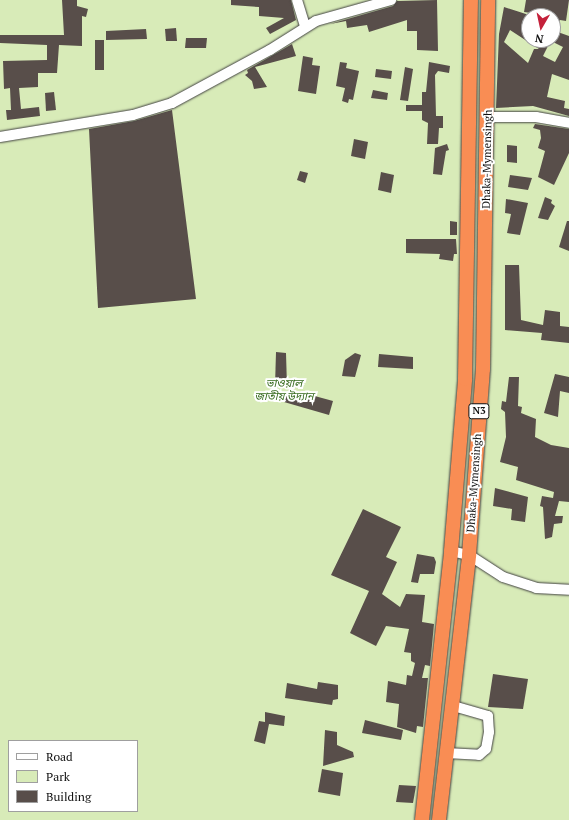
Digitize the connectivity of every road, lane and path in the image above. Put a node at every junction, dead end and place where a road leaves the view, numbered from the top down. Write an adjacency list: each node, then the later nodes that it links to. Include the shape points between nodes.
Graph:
1 (297, 0): 5 (street)
2 (391, 0): 5 (street, via 326,17)
3 (471, 0): 9 (highway, Dhaka-Mymensingh / N3, via 465,379)
4 (488, 0): 6 (highway, Dhaka-Mymensingh / N3)
5 (306, 27): 8 (street, via 172,103 133,115)
6 (487, 116): 7 (street, via 536,117); 10 (highway, Dhaka-Mymensingh / N3, via 482,369)
7 (569, 123)
8 (0, 137)
9 (451, 551): 10 (street); 14 (highway, Dhaka-Mymensingh / N3)
10 (469, 555): 11 (street, via 503,577 536,588); 12 (highway, Dhaka-Mymensingh / N3)
11 (569, 590)
12 (452, 706): 13 (highway, Dhaka-Mymensingh / N3); 13 (street, via 488,716 486,749 479,755)
13 (446, 753): 15 (highway, Dhaka-Mymensingh / N3)
14 (422, 820)
15 (439, 820)

